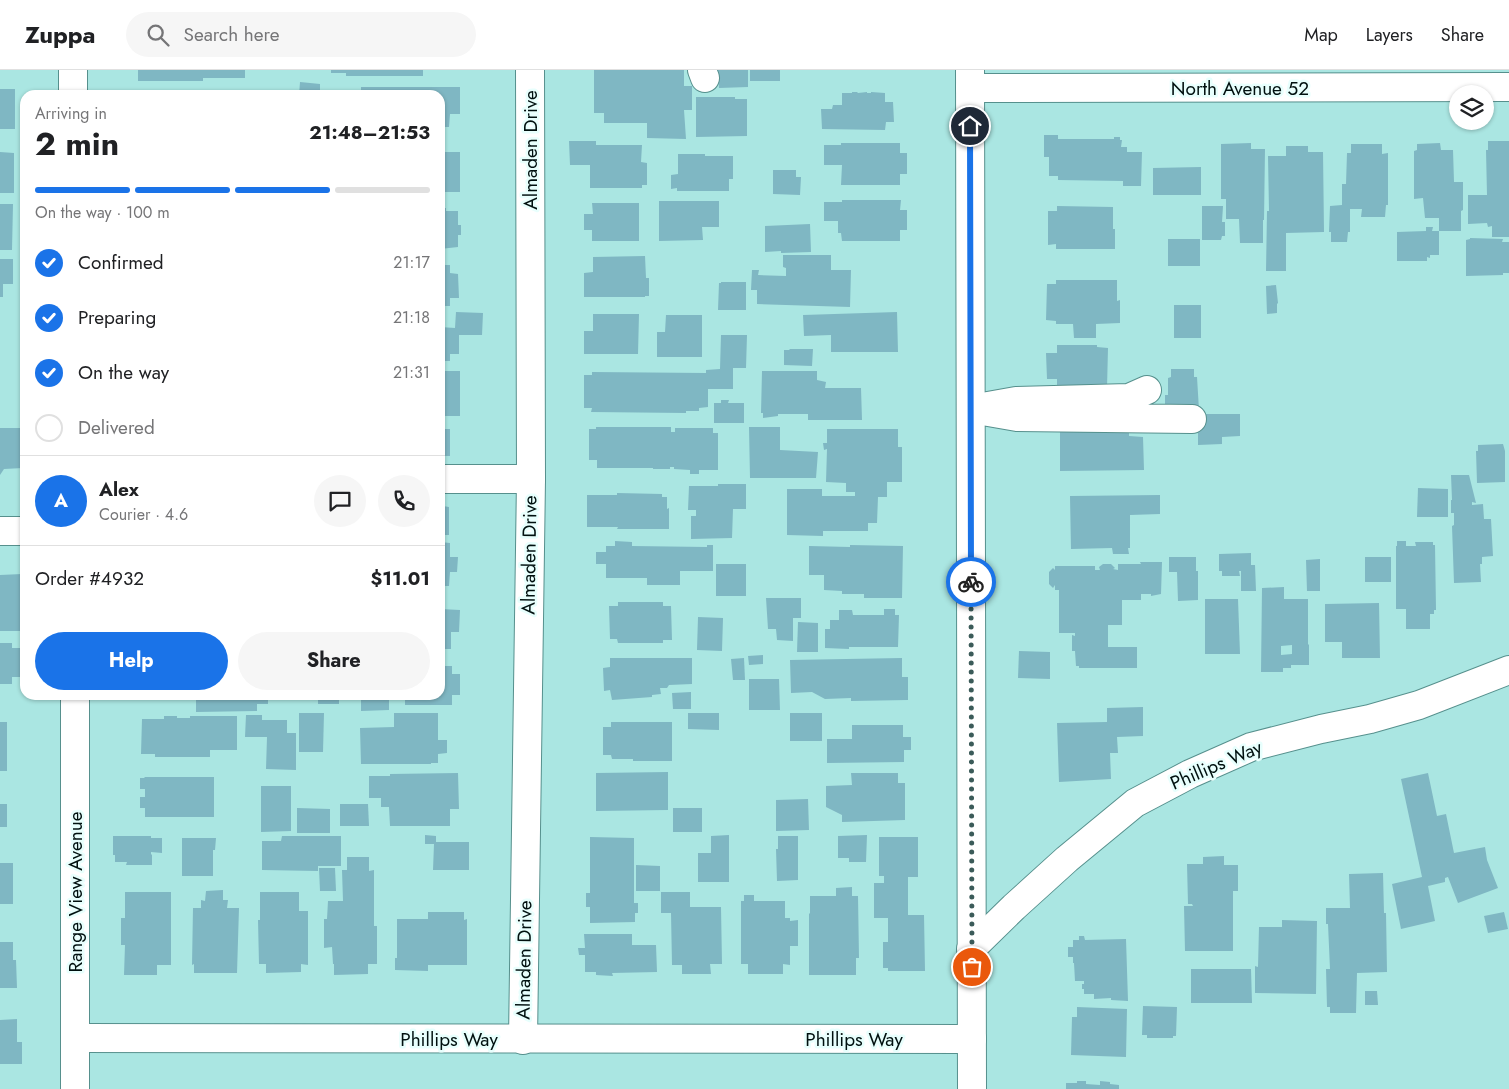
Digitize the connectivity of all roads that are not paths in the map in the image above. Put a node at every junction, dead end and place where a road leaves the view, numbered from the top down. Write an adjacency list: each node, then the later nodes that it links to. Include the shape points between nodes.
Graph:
1 (73, 70): 5 (street)
2 (530, 70): 10 (street, Almaden Drive)
3 (970, 79): 4 (street, North Avenue 52); 7 (street)
4 (1509, 88)
5 (73, 90)
6 (1147, 390): 7 (street, via 1130,398 1016,401)
7 (971, 409): 8 (street, via 1017,417); 15 (street)
8 (1192, 419)
9 (445, 478): 10 (street)
10 (530, 479): 18 (street, Almaden Drive)
11 (0, 531): 12 (street)
12 (20, 531)
13 (1509, 670): 15 (street, Phillips Way, via 1370,720 1251,747 1190,774 1136,803 1067,859)
14 (75, 700): 16 (street, Range View Avenue)
15 (972, 949): 17 (street)
16 (76, 1038): 18 (street, Phillips Way); 19 (street, Range View Avenue)
17 (972, 1039): 18 (street, Phillips Way); 20 (street)
18 (523, 1040)
19 (75, 1089)
20 (972, 1089)

